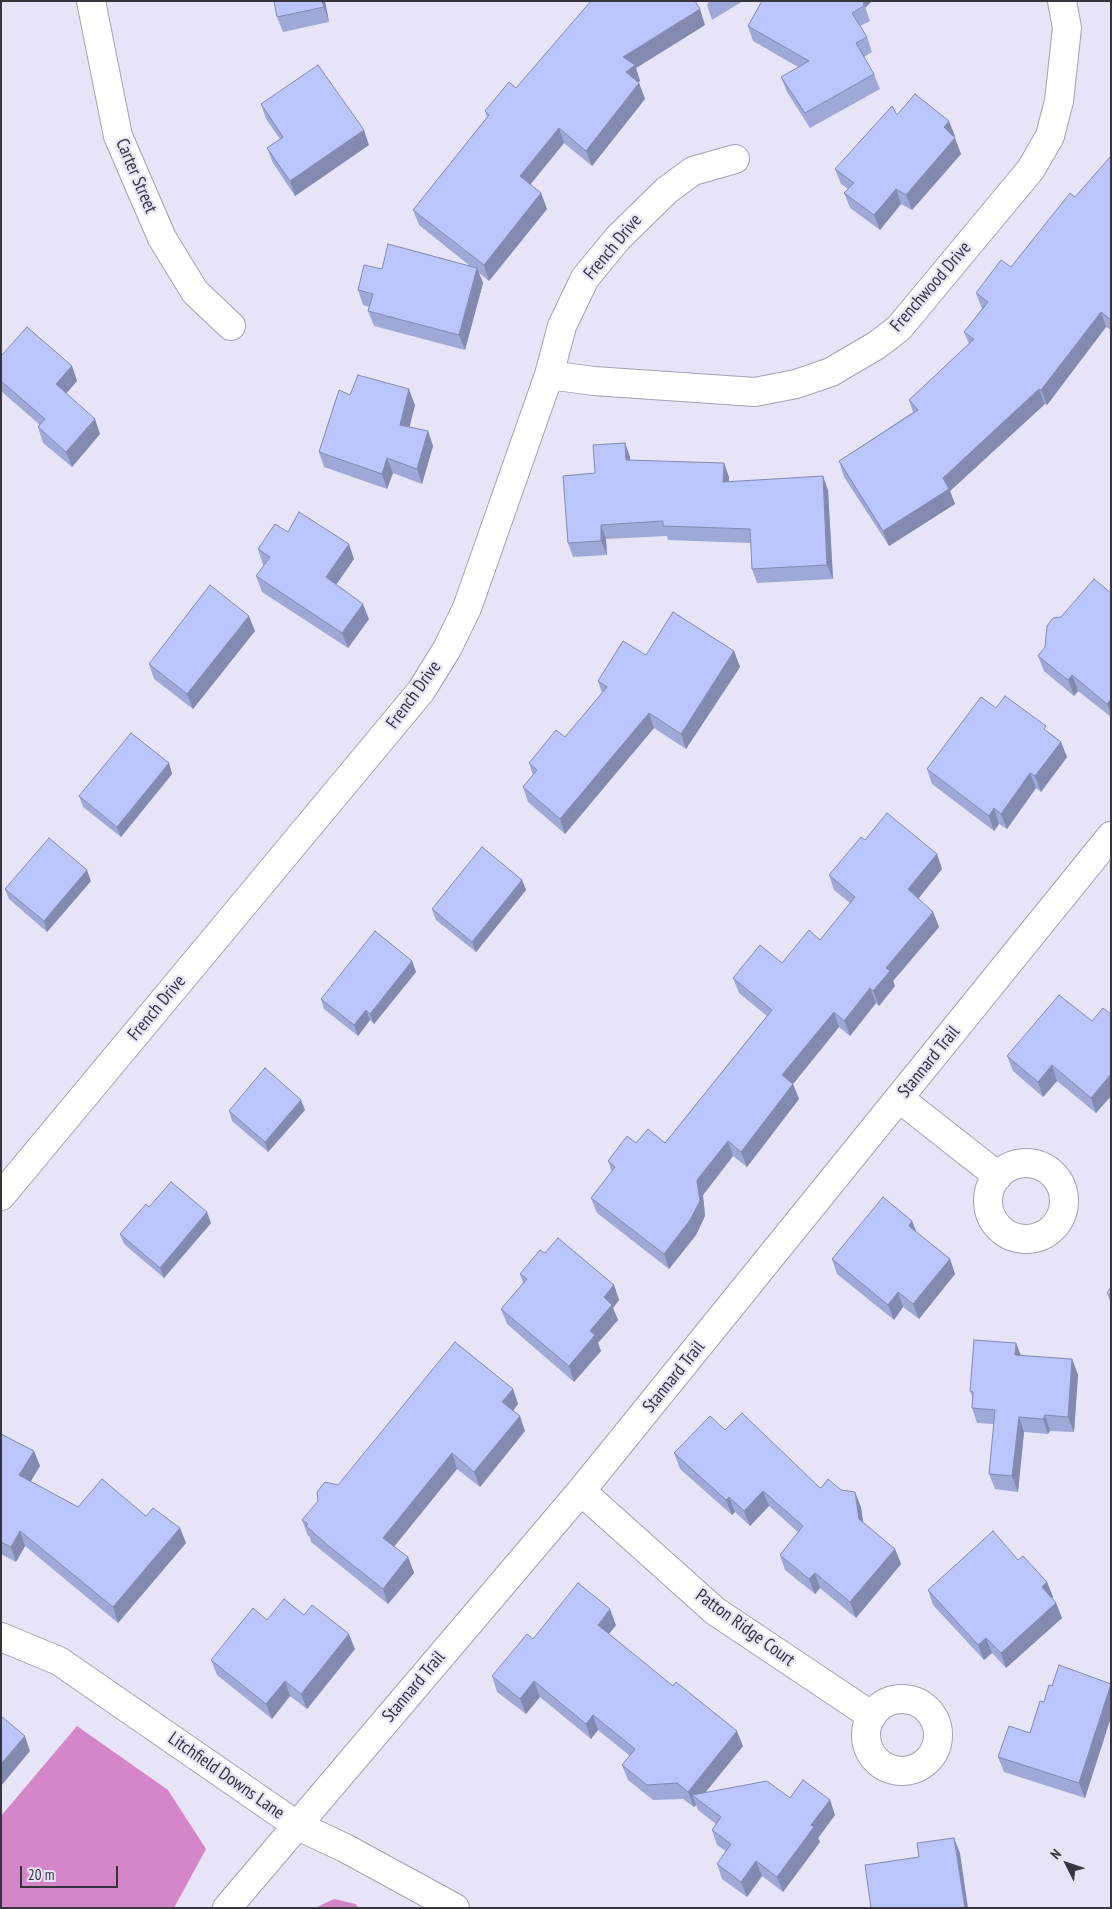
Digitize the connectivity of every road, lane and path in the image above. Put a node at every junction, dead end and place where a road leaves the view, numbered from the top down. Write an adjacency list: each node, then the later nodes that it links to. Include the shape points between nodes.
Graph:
1 (91, 1): 4 (street, Carter Street, via 118,136 147,204 162,238 195,292)
2 (1062, 1): 5 (street, Frenchwood Drive, via 1067,28 1059,101 1050,136 1030,169 1003,203 899,328 877,345 831,372 796,384 755,392)
3 (735, 159): 5 (street, French Drive, via 694,171 648,206 618,238 581,286 562,326)
4 (231, 326)
5 (549, 375): 9 (street, French Drive, via 467,608 421,691)
6 (1111, 836): 7 (street, Stannard Trail)
7 (900, 1099): 8 (street); 10 (street, Stannard Trail)
8 (998, 1176)
9 (1, 1196)
10 (581, 1491): 12 (street, Patton Ridge Court, via 715,1611); 13 (street, Stannard Trail)
11 (1, 1637): 13 (street, Litchfield Downs Lane, via 59,1661)
12 (872, 1716)
13 (298, 1826): 14 (street, Stannard Trail); 15 (street, Litchfield Downs Lane, via 346,1848)
14 (227, 1908)
15 (455, 1908)

